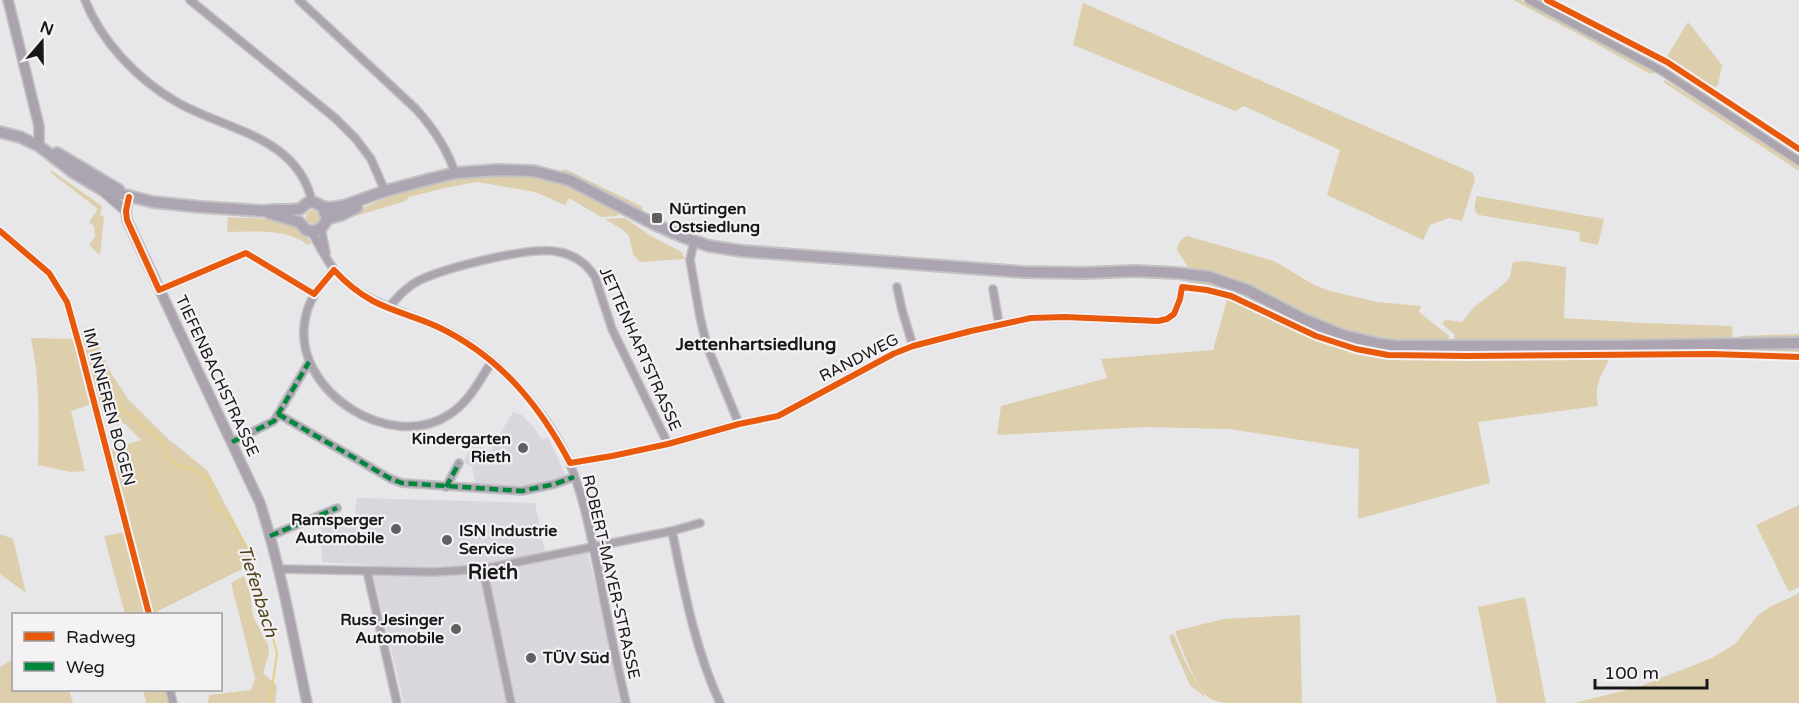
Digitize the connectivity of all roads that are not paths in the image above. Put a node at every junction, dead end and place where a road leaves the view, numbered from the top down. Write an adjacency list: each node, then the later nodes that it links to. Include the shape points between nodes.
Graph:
1 (8, 0): 8 (street, via 39,126)
2 (85, 0): 15 (street, via 104,35 152,86 202,116 265,141 296,168 305,180)
3 (190, 0): 12 (street, via 342,125 371,159)
4 (299, 0): 10 (street, via 416,109 441,139)
5 (1529, 0): 9 (street, via 1662,71)
6 (0, 132): 8 (main road)
7 (0, 138): 8 (main road)
8 (39, 146): 11 (main road); 13 (main road)
9 (1799, 160)
10 (455, 173): 12 (main road); 23 (main road, via 518,170 553,175)
11 (101, 189): 13 (main road); 18 (street)
12 (385, 191): 14 (main road)
13 (129, 197): 18 (street); 19 (main road)
14 (370, 198): 16 (main road); 21 (main road)
15 (312, 202): 16 (main road); 17 (main road)
16 (323, 207): 21 (main road)
17 (300, 209): 19 (main road); 20 (main road)
18 (126, 211): 28 (street, TIEFENBACHSTRASSE)
19 (263, 211): 20 (main road)
20 (299, 222): 21 (main road, via 306,230)
21 (320, 226): 24 (street, ROBERT-MAYER-STRASSE)
22 (0, 231): 52 (street, IM INNEREN BOGEN, via 49,273 66,302)
23 (694, 241): 32 (main road, via 729,250 861,261 1023,272 1135,271 1209,277 1247,290 1342,335 1397,346); 37 (street, via 690,260 707,346)
24 (334, 270): 29 (street); 30 (street, ROBERT-MAYER-STRASSE, via 359,292)
25 (897, 287): 33 (street)
26 (1182, 287): 31 (street, RANDWEG, via 1174,314 1158,321 1065,317)
27 (993, 289): 31 (street)
28 (159, 290): 29 (street, via 246,253); 38 (street, TIEFENBACHSTRASSE)
29 (314, 294): 35 (street, via 304,321)
30 (389, 307): 34 (street, ROBERT-MAYER-STRASSE, via 438,327); 39 (street, JETTENHARTSTRASSE, via 419,280 487,260 545,251 572,256 596,278 612,328)
31 (999, 324): 33 (street, RANDWEG)
32 (1799, 343)
33 (913, 346): 37 (street, RANDWEG, via 778,416)
34 (492, 361): 35 (street, via 472,392 450,414 424,426 411,427 380,423 357,412 324,386); 41 (street, ROBERT-MAYER-STRASSE, via 537,410)
35 (309, 362): 36 (street)
36 (278, 414): 38 (street, via 274,421); 43 (street, via 391,479)
37 (739, 424): 39 (street, RANDWEG)
38 (232, 442): 47 (street, TIEFENBACHSTRASSE, via 260,503)
39 (668, 444): 41 (street, RANDWEG)
40 (459, 463): 43 (street)
41 (570, 464): 42 (street, ROBERT-MAYER-STRASSE)
42 (574, 477): 43 (street, via 522,491); 48 (street, ROBERT-MAYER-STRASSE)
43 (446, 487)
44 (337, 508): 47 (street)
45 (700, 523): 46 (street)
46 (672, 531): 48 (street); 57 (street, via 689,612)
47 (270, 536): 49 (street, TIEFENBACHSTRASSE)
48 (593, 546): 50 (street); 56 (street, ROBERT-MAYER-STRASSE)
49 (279, 569): 51 (street); 53 (street, TIEFENBACHSTRASSE)
50 (483, 569): 51 (street); 55 (street)
51 (367, 572): 54 (street)
52 (148, 613)
53 (307, 703)
54 (397, 703)
55 (511, 703)
56 (626, 703)
57 (720, 703)

